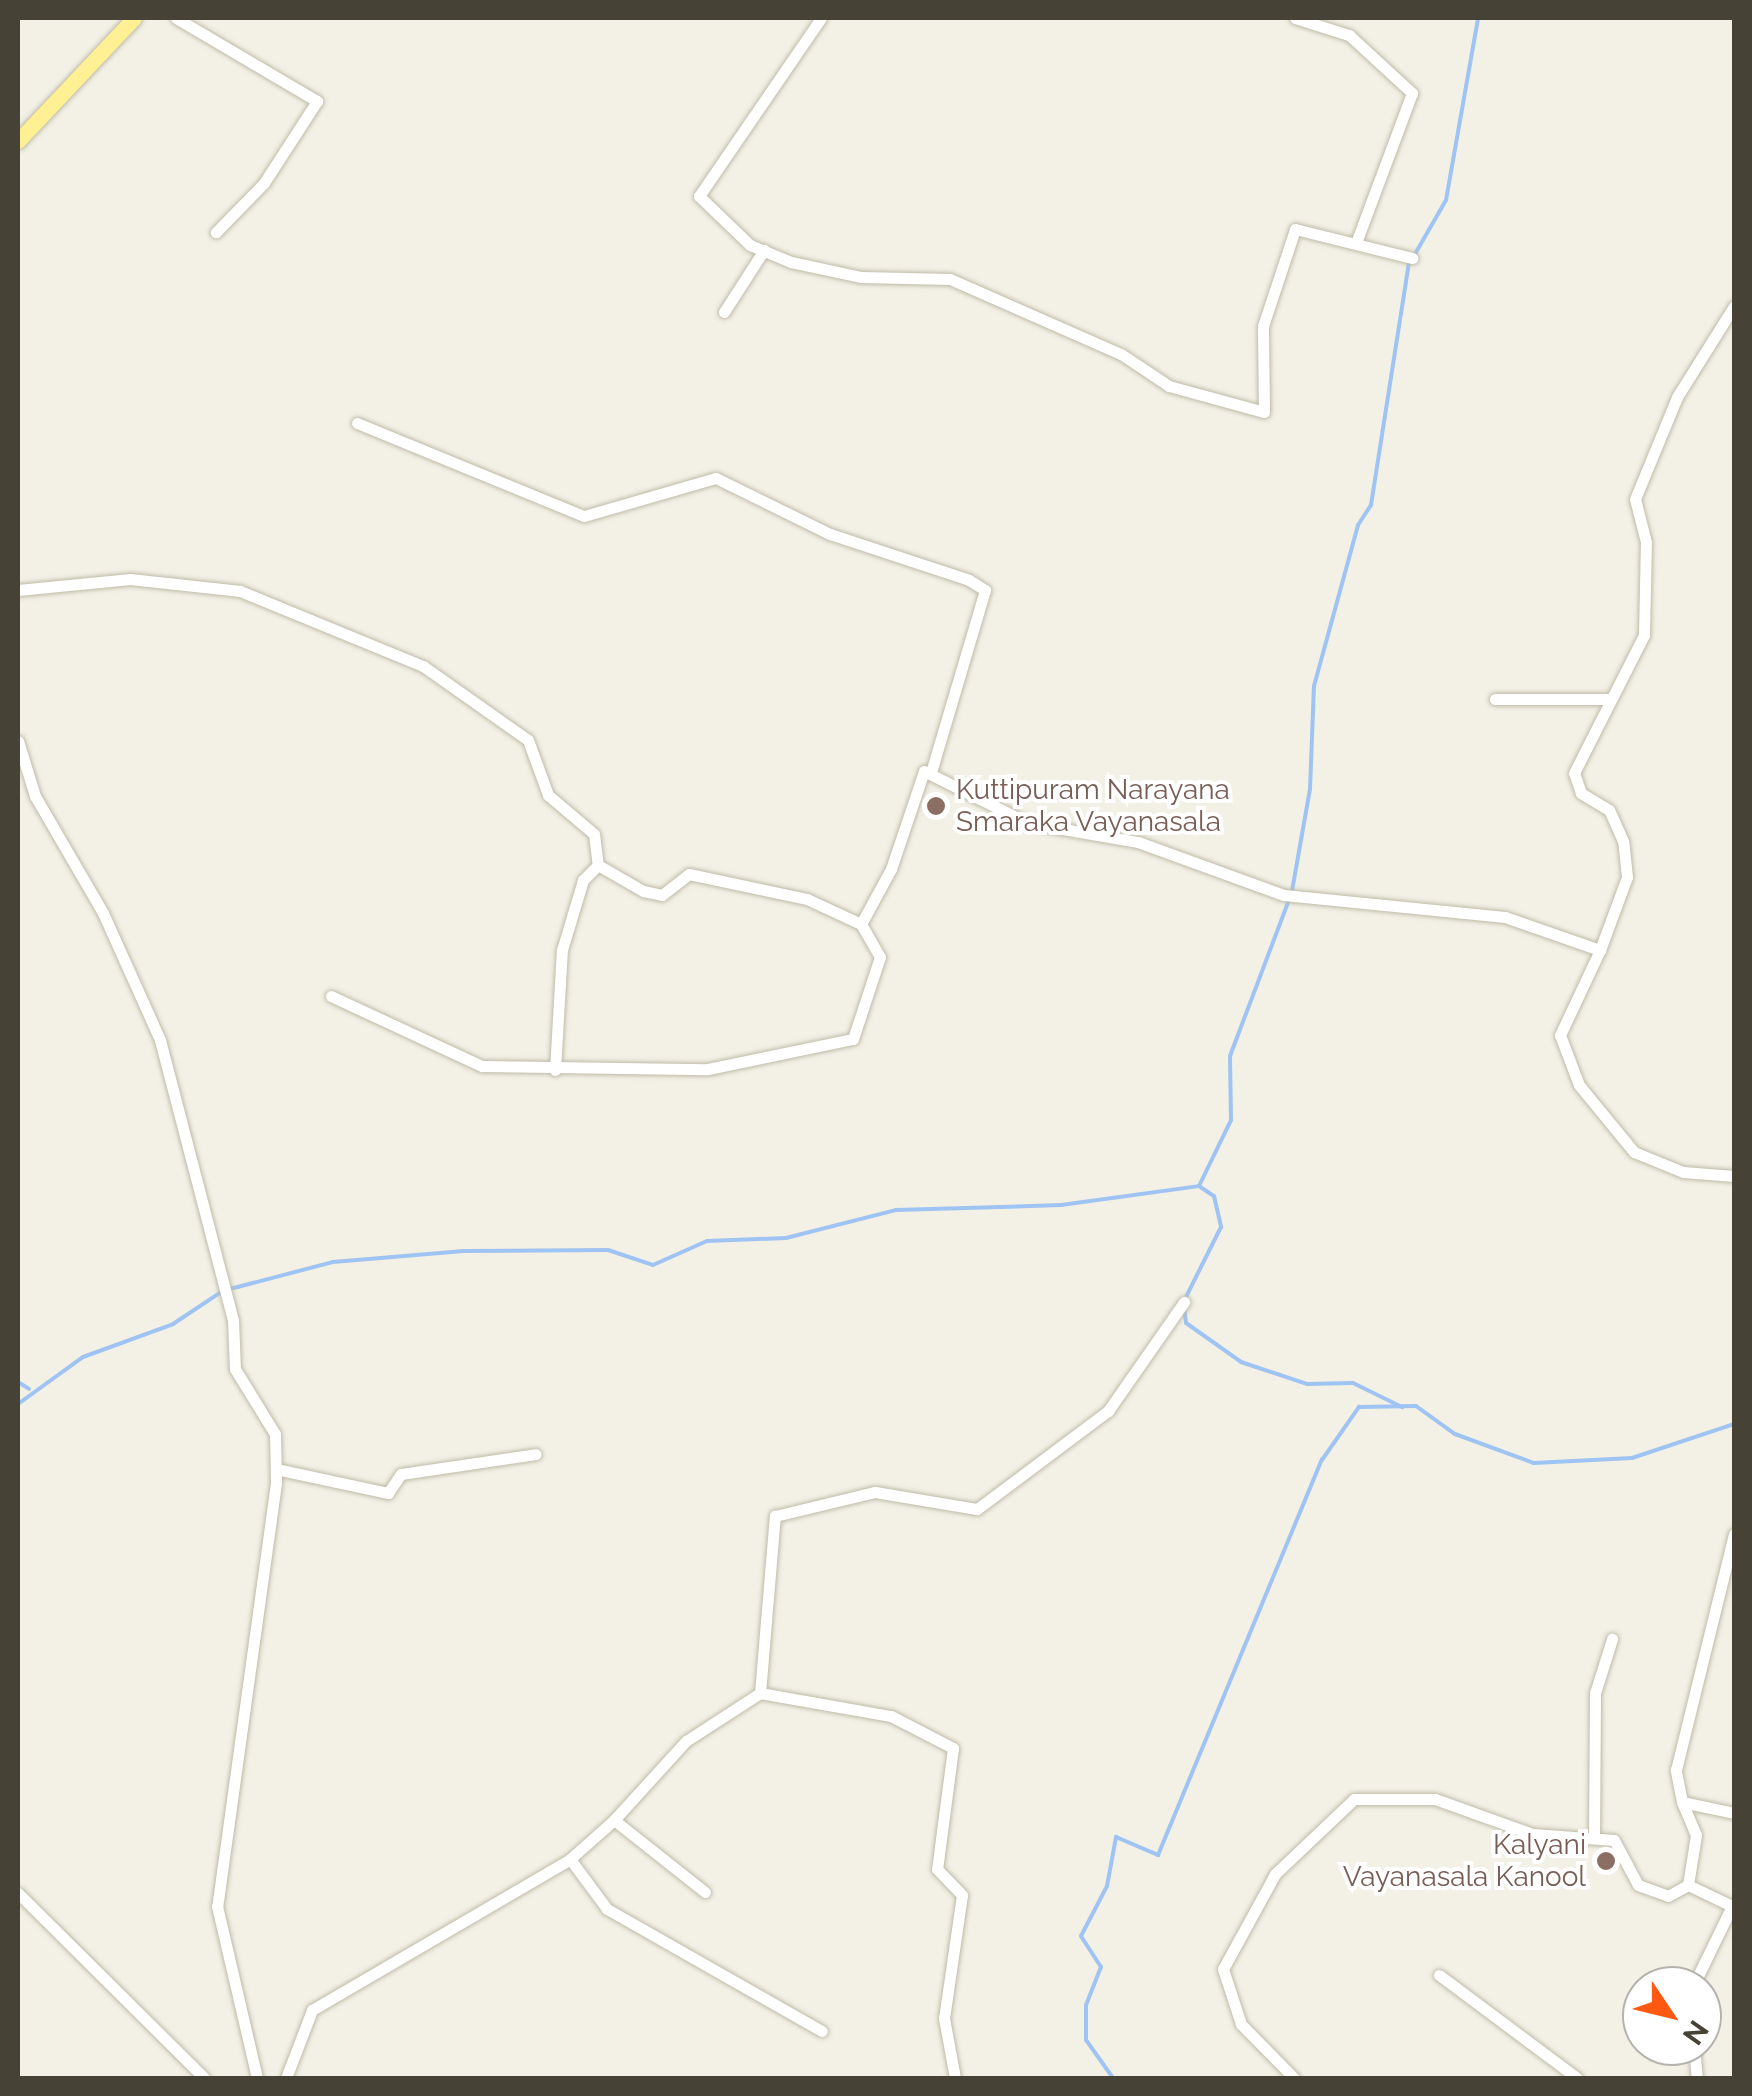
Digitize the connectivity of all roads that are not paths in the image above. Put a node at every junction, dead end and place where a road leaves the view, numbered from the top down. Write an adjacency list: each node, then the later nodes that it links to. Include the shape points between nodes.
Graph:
1 (134, 18): 5 (main road)
2 (176, 18): 6 (street, via 317,101 264,182)
3 (821, 18): 8 (street, via 699,196)
4 (1294, 18): 7 (street, via 1348,35 1412,93)
5 (18, 141)
6 (216, 232)
7 (1357, 240): 8 (street, via 1295,229 1262,326 1264,412 1169,386 1121,354 950,279 862,277); 9 (street)
8 (764, 250): 11 (street)
9 (1412, 258)
10 (1734, 306): 15 (street, via 1677,397 1635,500 1646,542 1644,635)
11 (724, 312)
12 (357, 423): 17 (street, via 584,516 716,478 830,534 969,580 985,590)
13 (18, 590): 18 (street, via 130,579 240,591 396,653 528,740 548,795 594,834)
14 (1494, 699): 15 (street)
15 (1611, 699): 20 (street, via 1574,773 1581,793 1609,810 1623,841 1627,877)
16 (18, 741): 26 (street, via 35,796 103,913 160,1040 224,1284 235,1369 275,1434)
17 (931, 772): 19 (street); 20 (street, via 1028,823 1138,842 1284,895 1505,916)
18 (598, 865): 19 (street, via 643,891 662,895 689,874 807,899); 22 (street, via 582,880 562,950)
19 (861, 924): 22 (street, via 880,957 844,1045 708,1068)
20 (1600, 950): 23 (street, via 1560,1035 1579,1085 1634,1152 1682,1172)
21 (330, 996): 22 (street, via 441,1054)
22 (555, 1070)
23 (1734, 1176)
24 (1184, 1302): 29 (street, via 1108,1411 977,1508 874,1492 775,1516)
25 (536, 1454): 26 (street, via 402,1474 388,1493)
26 (276, 1468): 42 (street, via 217,1906)
27 (1734, 1534): 30 (street, via 1676,1770)
28 (1612, 1639): 33 (street, via 1594,1692)
29 (760, 1693): 32 (street, via 686,1741); 44 (street, via 891,1716 958,1756 937,1869 962,1896 944,2018)
30 (1682, 1802): 31 (street); 35 (street, via 1696,1835)
31 (1734, 1813)
32 (614, 1820): 34 (street); 36 (street)
33 (1594, 1838): 35 (street, via 1624,1846 1632,1880 1647,1890 1668,1896); 45 (street, via 1471,1820 1435,1799 1354,1799 1275,1874 1223,1969 1240,2024)
34 (570, 1860): 40 (street, via 606,1910); 43 (street, via 312,2010)
35 (1688, 1885): 38 (street, via 1732,1906)
36 (706, 1892)
37 (18, 1894): 41 (street)
38 (1703, 1966)
39 (1439, 1975): 46 (street)
40 (822, 2031)
41 (204, 2078)
42 (257, 2078)
43 (286, 2078)
44 (955, 2078)
45 (1294, 2078)
46 (1577, 2078)

